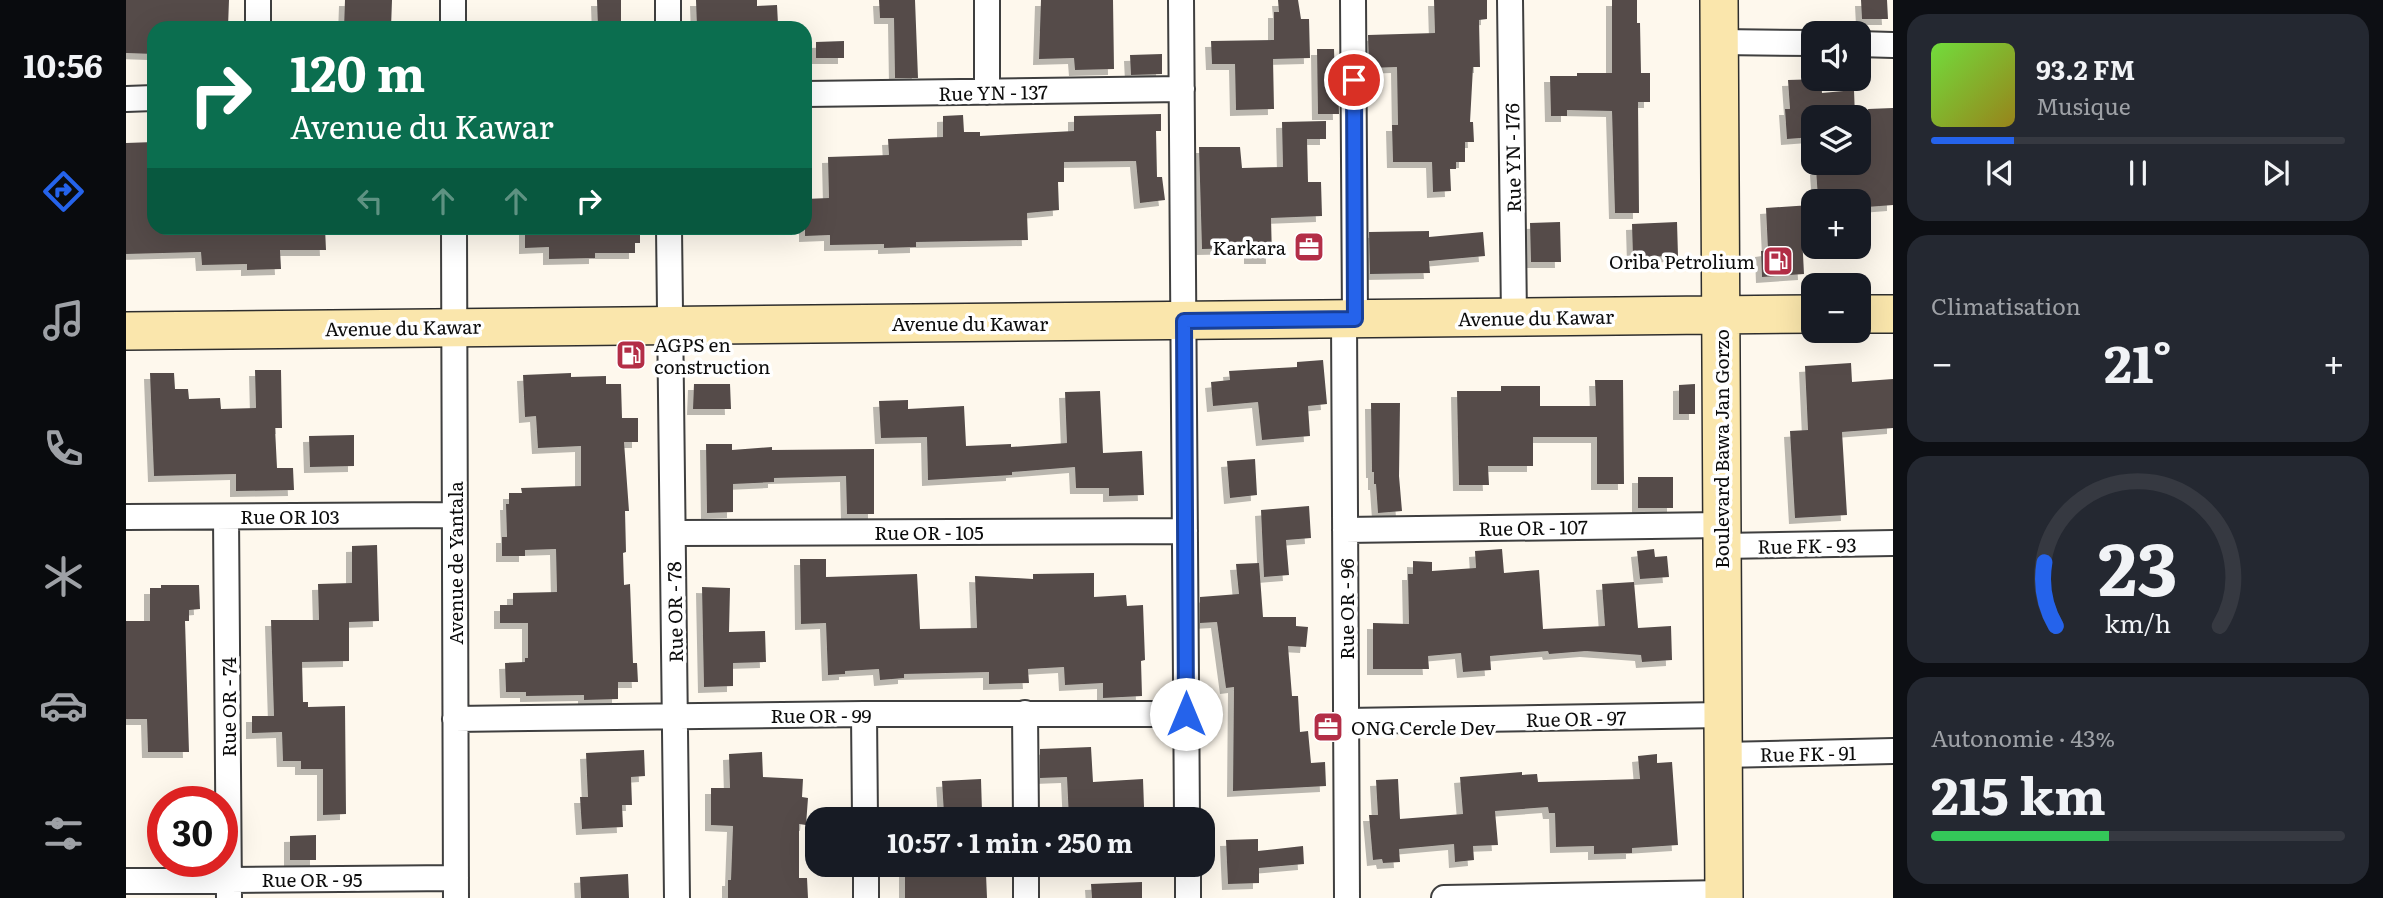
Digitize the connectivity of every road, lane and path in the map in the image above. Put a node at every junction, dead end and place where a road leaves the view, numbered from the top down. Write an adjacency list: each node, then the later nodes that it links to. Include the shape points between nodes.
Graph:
1 (258, 0): 9 (street)
2 (453, 0): 10 (street)
3 (668, 0): 11 (street)
4 (987, 0): 17 (street)
5 (1181, 0): 16 (street)
6 (1353, 0): 28 (street, Rue OR - 96)
7 (1510, 0): 27 (street, Rue YN - 176)
8 (1719, 0): 12 (street, Boulevard Bawa Jan Gorzo)
9 (258, 21)
10 (453, 21)
11 (668, 21)
12 (1719, 42): 13 (street); 23 (street, Boulevard Bawa Jan Gorzo)
13 (1801, 44)
14 (1871, 44): 15 (street)
15 (1893, 45)
16 (1182, 89): 17 (street, Rue YN - 137); 29 (street)
17 (987, 92): 18 (street, Rue YN - 137)
18 (812, 94)
19 (147, 98): 20 (street)
20 (126, 99)
21 (454, 235): 30 (street, Avenue de Yantala)
22 (669, 235): 31 (street, Rue OR - 78)
23 (1720, 314): 24 (street, Avenue du Kawar); 27 (street, Avenue du Kawar); 39 (street, Boulevard Bawa Jan Gorzo)
24 (1801, 314)
25 (1871, 314): 26 (street)
26 (1893, 314)
27 (1514, 317): 28 (street, Avenue du Kawar)
28 (1349, 319): 29 (street, Avenue du Kawar); 36 (street, Rue OR - 96)
29 (1184, 321): 31 (street, Avenue du Kawar); 37 (street)
30 (454, 326): 31 (street, Avenue du Kawar); 32 (street, Avenue du Kawar); 33 (street, Avenue de Yantala)
31 (670, 326): 38 (street, Rue OR - 78)
32 (126, 331)
33 (454, 515): 35 (street, Rue OR 103); 46 (street, Avenue de Yantala)
34 (126, 517): 35 (street, Rue OR 103)
35 (226, 517): 58 (street, Rue OR - 74)
36 (1345, 530): 39 (street, Rue OR - 107); 47 (street, Rue OR - 96)
37 (1185, 531): 38 (street, Rue OR - 105); 43 (street)
38 (673, 533): 45 (street, Rue OR - 78)
39 (1722, 535): 40 (street, Rue FK - 93); 44 (street, Boulevard Bawa Jan Gorzo)
40 (1893, 543)
41 (1026, 713): 42 (street, Rue OR - 99); 43 (street, Rue OR - 99); 51 (street)
42 (864, 714): 45 (street, Rue OR - 99); 50 (street)
43 (1186, 714): 52 (street)
44 (1722, 715): 47 (street, Rue OR - 97); 49 (street, Boulevard Bawa Jan Gorzo)
45 (675, 716): 46 (street, Rue OR - 99); 60 (street, Rue OR - 78)
46 (455, 719): 57 (street, Avenue de Yantala)
47 (1346, 721): 64 (street, Rue OR - 96)
48 (1893, 751): 49 (street, Rue FK - 91)
49 (1722, 755): 59 (street, Boulevard Bawa Jan Gorzo)
50 (865, 807)
51 (1026, 807)
52 (1187, 807)
53 (866, 877): 61 (street)
54 (1026, 877): 62 (street)
55 (1188, 877): 63 (street)
56 (126, 881): 58 (street, Rue OR - 95)
57 (456, 888): 58 (street, Rue OR - 95)
58 (229, 889)
59 (1724, 895): 65 (street)
60 (677, 898)
61 (866, 898)
62 (1026, 898)
63 (1188, 898)
64 (1348, 898)
65 (1444, 898)

